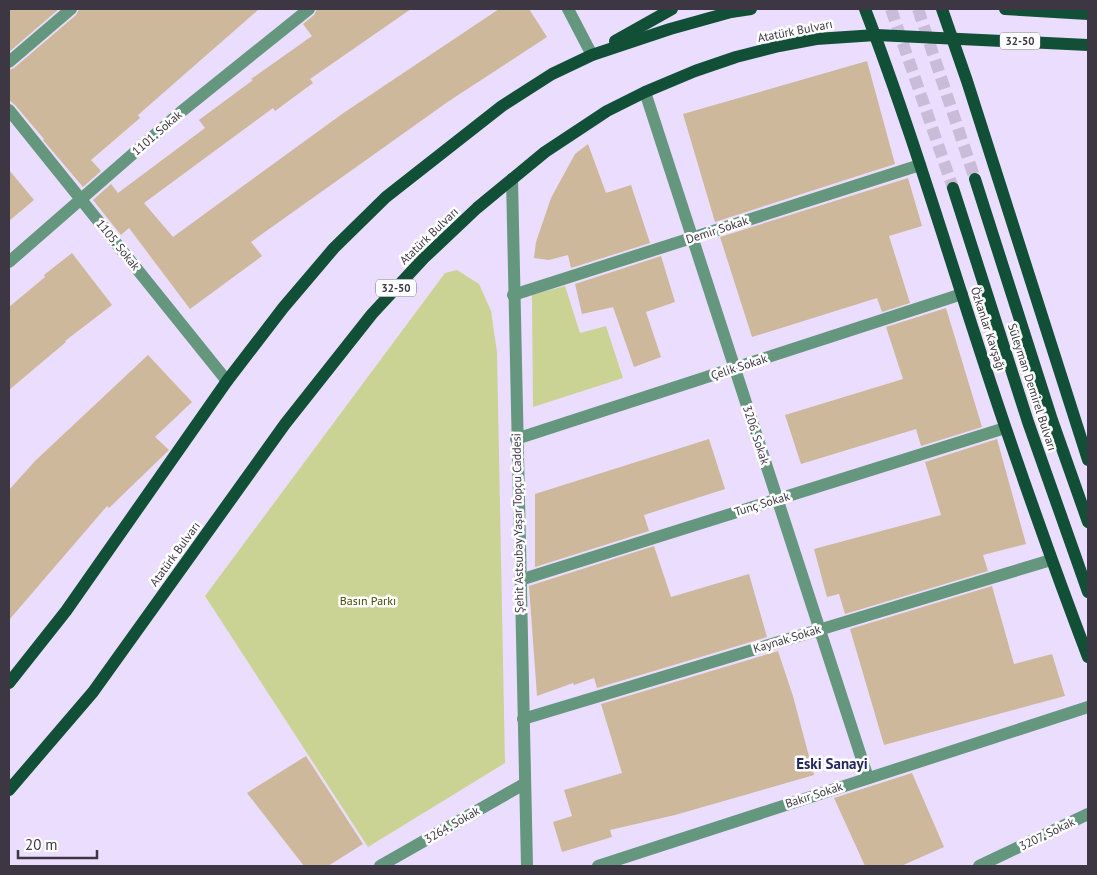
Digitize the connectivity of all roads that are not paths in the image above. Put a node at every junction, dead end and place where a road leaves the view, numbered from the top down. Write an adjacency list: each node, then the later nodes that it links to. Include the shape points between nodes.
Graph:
1 (71, 9): 14 (street)
2 (309, 9): 21 (street, 1101. Sokak, via 182,110)
3 (568, 9): 13 (street)
4 (672, 9): 13 (main road)
5 (751, 9): 13 (main road, via 670,29)
6 (866, 9): 10 (main road, Özkanlar Kavşağı)
7 (942, 9): 11 (main road)
8 (1005, 9): 9 (main road)
9 (1088, 14)
10 (876, 35): 11 (main road, Atatürk Bulvarı / 32-50); 15 (main road, Atatürk Bulvarı / 32-50, via 839,36 779,46 695,71); 17 (main road, Özkanlar Kavşağı)
11 (952, 38): 12 (main road, 32-50); 30 (main road)
12 (1088, 44)
13 (592, 55): 27 (main road, via 552,74 502,106 386,197 334,248)
14 (9, 62)
15 (645, 92): 18 (main road, Atatürk Bulvarı / 32-50, via 577,129); 22 (street, 3206. Sokak)
16 (9, 110): 21 (street, 1105. Sokak)
17 (920, 166): 22 (street, Demir Sokak); 25 (main road, Özkanlar Kavşağı)
18 (512, 179): 24 (street, Şehit Astsubay Yaşar Topçu Caddesi); 43 (main road, Atatürk Bulvarı / 32-50, via 424,258 372,314 286,424 93,692)
19 (975, 179): 32 (main road, Süleyman Demirel Bulvarı)
20 (953, 188): 35 (main road, Süleyman Demirel Bulvarı, via 1028,422)
21 (80, 199): 23 (street, 1101. Sokak); 27 (street, 1105. Sokak)
22 (691, 238): 24 (street, Demir Sokak); 26 (street, 3206. Sokak)
23 (9, 262)
24 (513, 294): 29 (street, Şehit Astsubay Yaşar Topçu Caddesi)
25 (962, 294): 26 (street, Çelik Sokak); 28 (main road, Özkanlar Kavşağı)
26 (734, 369): 29 (street, Çelik Sokak); 31 (street, 3206. Sokak)
27 (227, 380): 38 (main road, via 66,611)
28 (1005, 428): 31 (street, Tunç Sokak); 33 (main road, Özkanlar Kavşağı)
29 (516, 439): 34 (street, Şehit Astsubay Yaşar Topçu Caddesi)
30 (1088, 460)
31 (776, 499): 34 (street, Tunç Sokak); 36 (street, 3206. Sokak)
32 (1088, 522)
33 (1051, 560): 36 (street, Kaynak Sokak); 37 (main road, Özkanlar Kavşağı)
34 (520, 580): 40 (street, Şehit Astsubay Yaşar Topçu Caddesi)
35 (1088, 592)
36 (819, 630): 40 (street, Kaynak Sokak); 41 (street, 3206. Sokak)
37 (1088, 656)
38 (9, 683)
39 (1088, 707): 41 (street, Bakır Sokak)
40 (523, 719): 42 (street, Şehit Astsubay Yaşar Topçu Caddesi)
41 (868, 778): 47 (street, Bakır Sokak)
42 (524, 784): 45 (street, 3264. Sokak); 46 (street, Şehit Astsubay Yaşar Topçu Caddesi)
43 (9, 790)
44 (1088, 814): 48 (street, 3207. Sokak)
45 (380, 866)
46 (527, 866)
47 (598, 866)
48 (979, 866)

